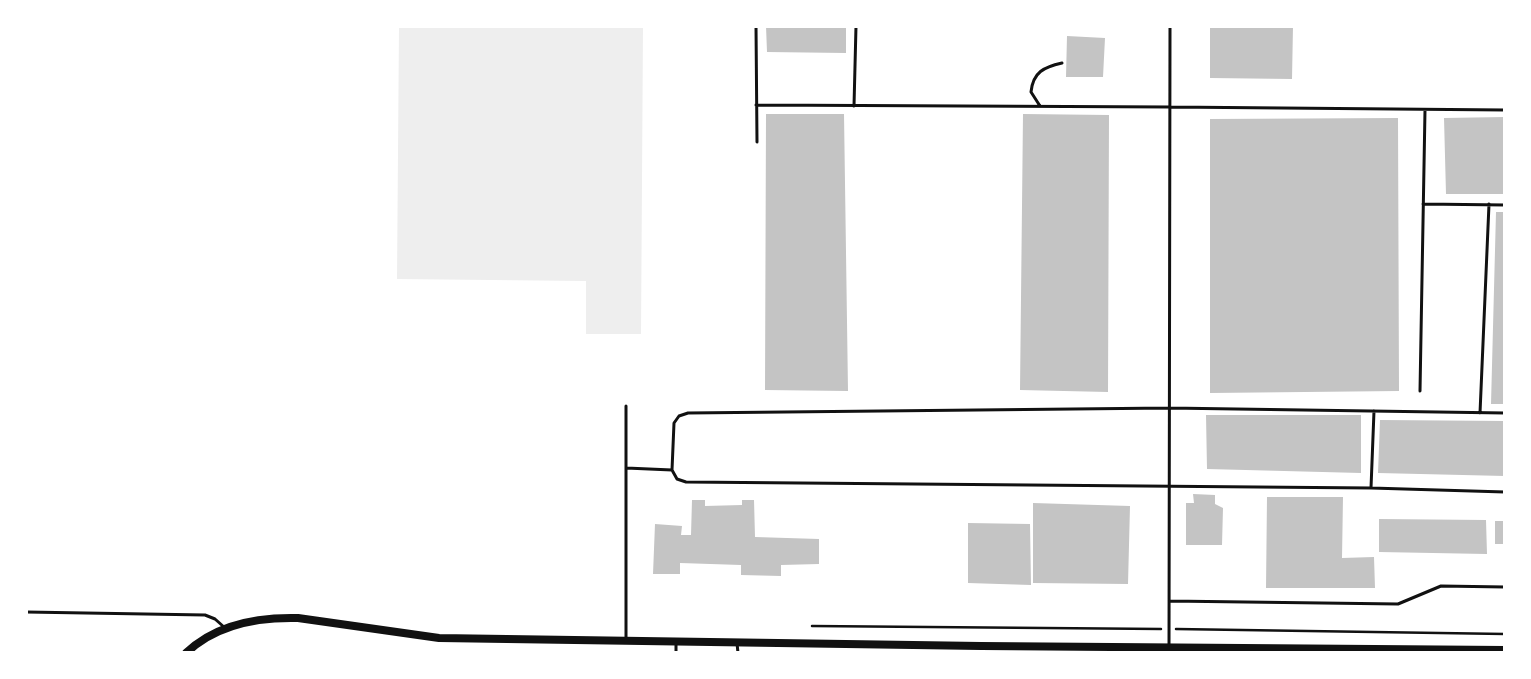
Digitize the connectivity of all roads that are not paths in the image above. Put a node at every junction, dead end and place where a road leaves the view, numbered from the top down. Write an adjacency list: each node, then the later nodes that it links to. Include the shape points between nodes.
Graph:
1 (756, 26): 5 (lane)
2 (856, 26): 6 (lane)
3 (1170, 26): 8 (lane)
4 (1062, 63): 7 (lane, via 1040,70 1033,80 1031,92)
5 (756, 105): 6 (lane); 11 (lane)
6 (854, 106): 7 (lane)
7 (1041, 106): 8 (lane)
8 (1170, 107): 9 (lane); 17 (lane)
9 (1425, 110): 10 (lane); 12 (lane)
10 (1505, 110)
11 (757, 142)
12 (1423, 204): 13 (lane); 15 (lane)
13 (1489, 204): 14 (lane); 19 (lane)
14 (1505, 204)
15 (1420, 391)
16 (626, 406): 21 (lane)
17 (1169, 408): 18 (lane); 22 (lane, via 688,413 679,416 674,424); 23 (lane)
18 (1374, 411): 19 (lane); 24 (lane)
19 (1480, 413): 20 (lane)
20 (1505, 413)
21 (626, 468): 22 (lane); 30 (lane)
22 (672, 470): 23 (lane, via 677,479 686,482)
23 (1169, 486): 24 (lane); 27 (lane)
24 (1371, 488): 25 (lane)
25 (1505, 492)
26 (1505, 587): 27 (lane, via 1441,586 1398,604)
27 (1169, 601): 33 (lane)
28 (26, 612): 29 (lane, via 205,615)
29 (226, 628): 30 (street, via 248,622 298,618 439,638); 37 (street)
30 (626, 640): 31 (street)
31 (676, 641): 32 (street); 38 (lane)
32 (737, 642): 34 (street); 39 (lane)
33 (1169, 647): 34 (street); 36 (street)
34 (981, 649)
35 (1505, 650): 36 (street)
36 (1442, 651)
37 (186, 653)
38 (676, 653)
39 (738, 653)

